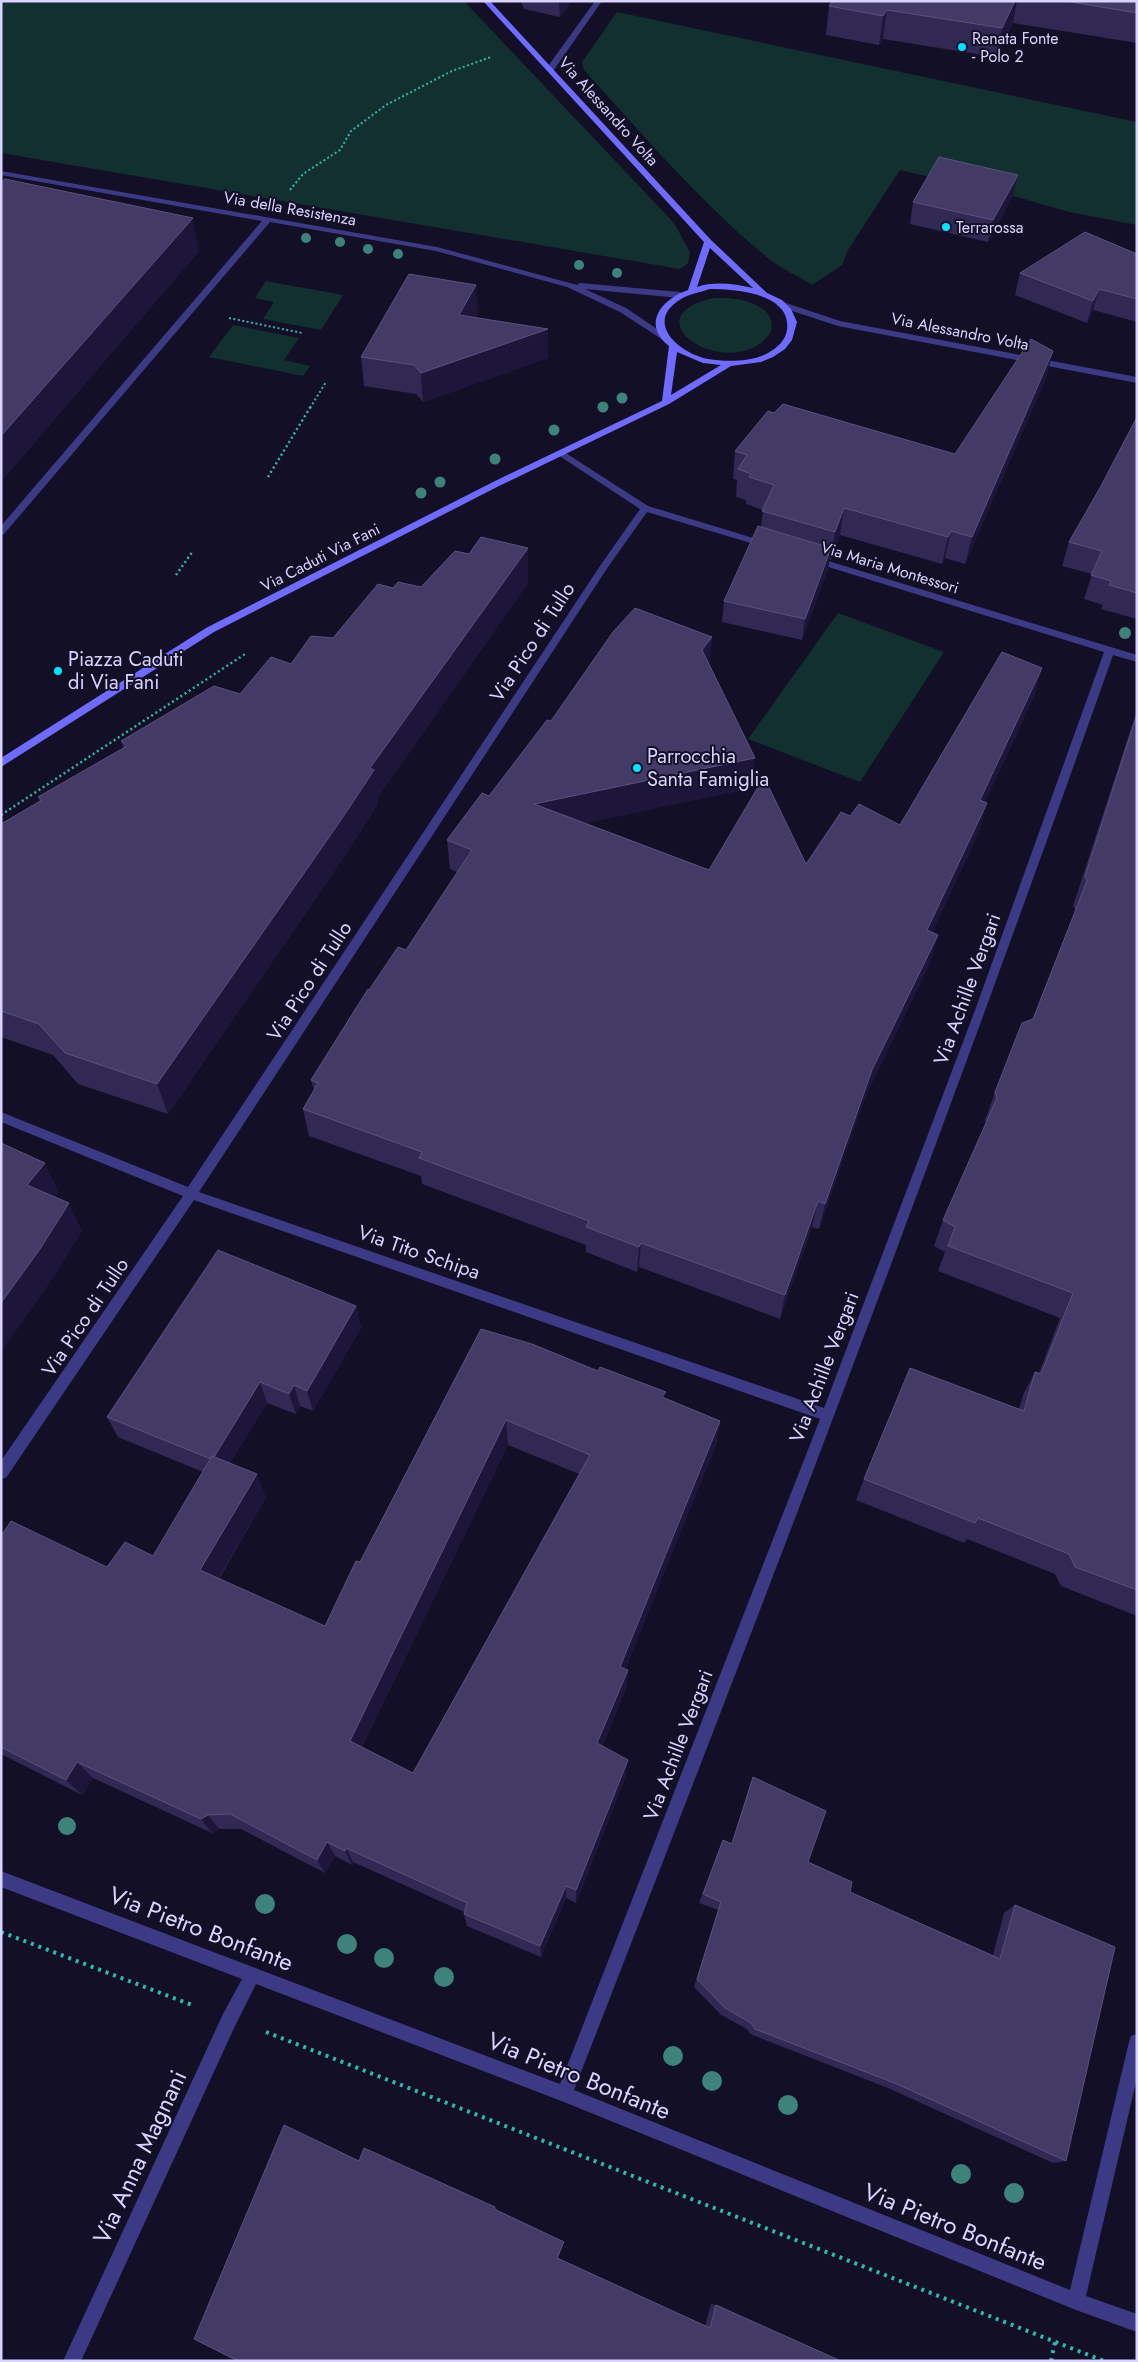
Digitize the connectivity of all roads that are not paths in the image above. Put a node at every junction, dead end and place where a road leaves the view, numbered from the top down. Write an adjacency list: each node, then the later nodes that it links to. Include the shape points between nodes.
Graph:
1 (486, 1): 3 (street, Via Alessandro Volta)
2 (599, 1): 3 (street)
3 (550, 69): 6 (street, Via Alessandro Volta)
4 (1, 173): 5 (street, Via della Resistenza)
5 (268, 219): 7 (street, Via della Resistenza, via 437,249); 19 (street)
6 (708, 242): 8 (street); 9 (street, Via Alessandro Volta)
7 (570, 286): 10 (street, Via della Resistenza); 12 (street, Via della Resistenza, via 623,310)
8 (692, 290): 9 (street, via 728,286); 10 (street)
9 (764, 294): 11 (street)
10 (680, 295): 12 (street, via 661,314 659,325)
11 (780, 304): 14 (street, via 793,326 790,338 767,357); 15 (street, Via Alessandro Volta, via 838,323)
12 (663, 336): 13 (street)
13 (673, 347): 14 (street, via 698,360); 16 (street)
14 (730, 364): 16 (street, Via Caduti Via Fani)
15 (1137, 380)
16 (666, 402): 17 (street, Via Caduti Via Fani)
17 (561, 454): 18 (street); 24 (street, Via Caduti Via Fani, via 210,630)
18 (645, 508): 20 (street); 26 (street, Via Pico di Tullo)
19 (1, 532)
20 (778, 548)
21 (806, 557): 22 (street, Via Maria Montessori)
22 (1110, 650): 23 (street, Via Maria Montessori); 27 (street, Via Achille Vergari, via 1000,959)
23 (1137, 659)
24 (1, 763)
25 (1, 1117): 26 (street, Via Tito Schipa)
26 (191, 1194): 27 (street, Via Tito Schipa); 28 (street, Via Pico di Tullo)
27 (828, 1416): 32 (street, Via Achille Vergari)
28 (1, 1473)
29 (1, 1879): 30 (street, Via Pietro Bonfante)
30 (253, 1974): 32 (street, Via Pietro Bonfante); 35 (street, Via Anna Magnani)
31 (1137, 2042): 33 (street)
32 (564, 2094): 33 (street, Via Pietro Bonfante)
33 (1076, 2301): 34 (street, Via Pietro Bonfante)
34 (1137, 2323)
35 (72, 2361)

